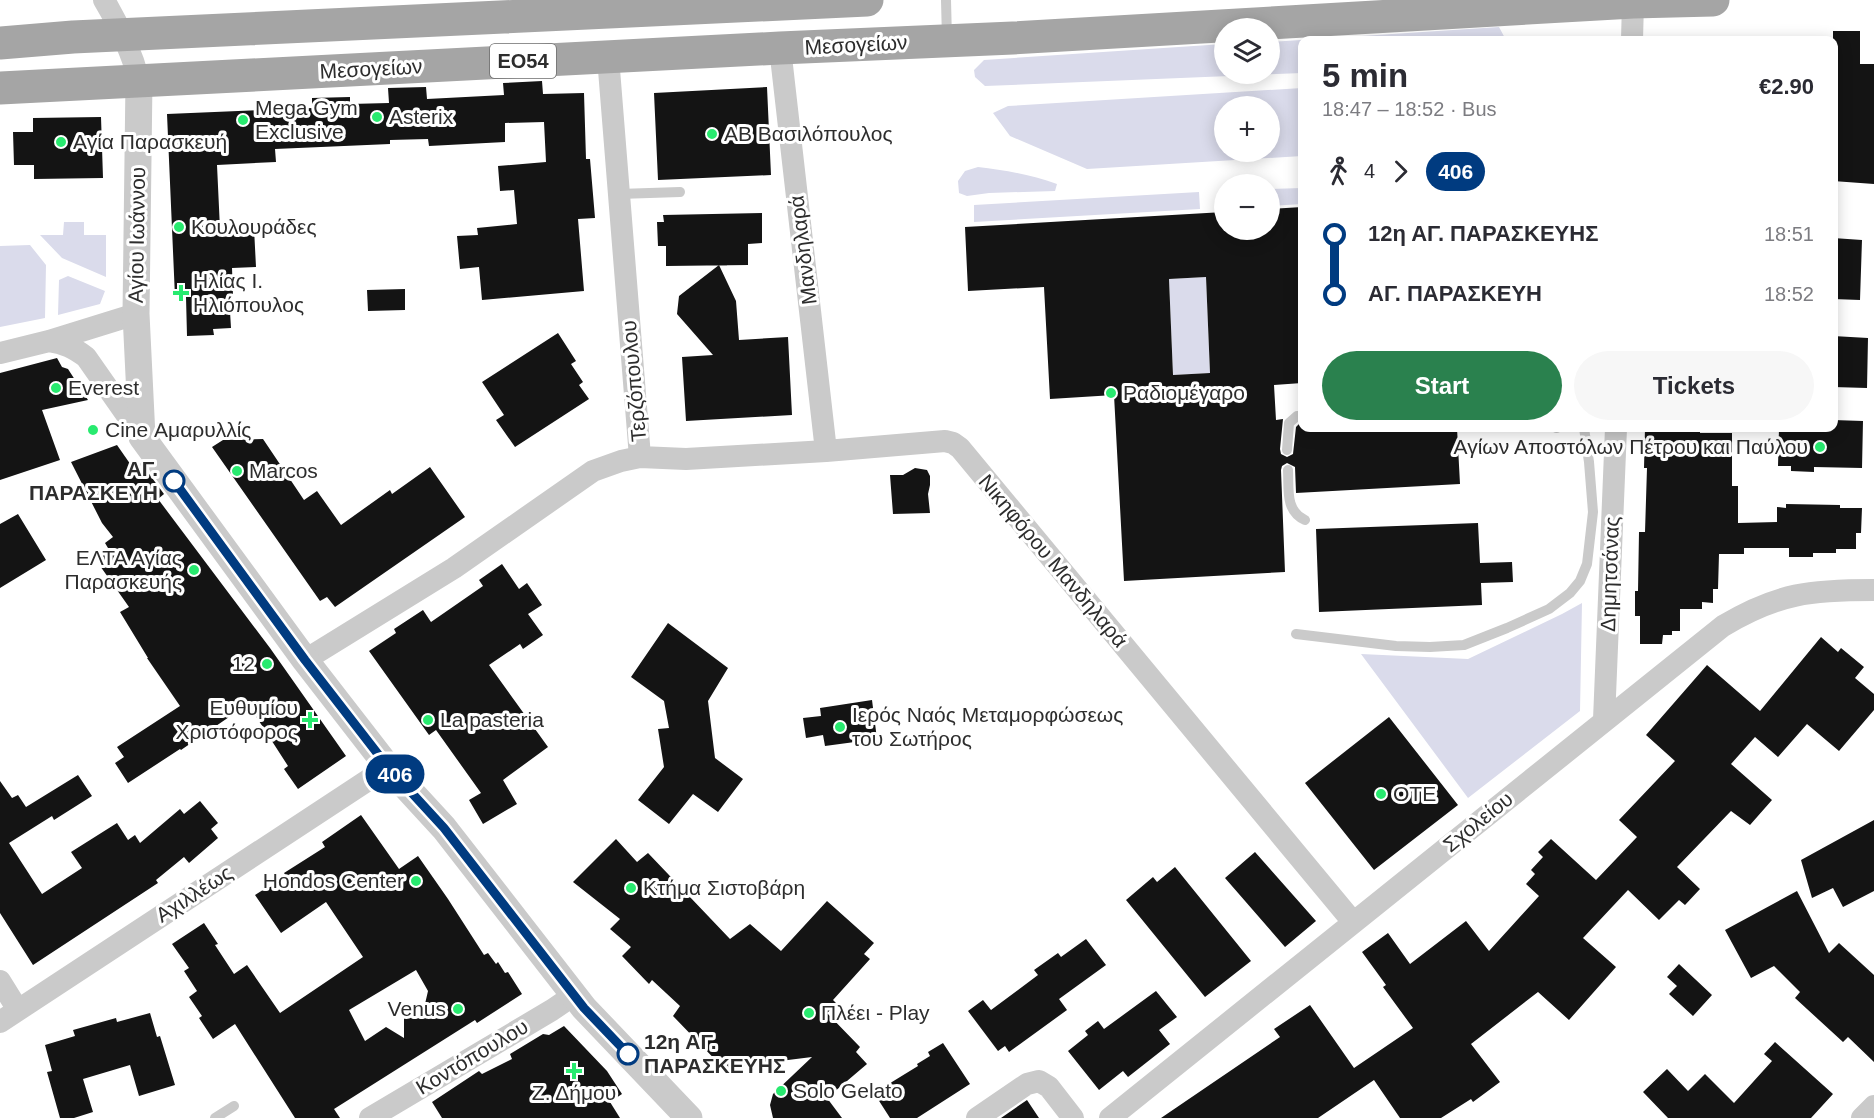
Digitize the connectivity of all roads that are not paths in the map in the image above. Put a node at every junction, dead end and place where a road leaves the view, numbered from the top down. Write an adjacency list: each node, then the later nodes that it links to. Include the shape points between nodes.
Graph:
1 (104, 0): 7 (street, Αγίου Ιωάννου)
2 (867, 0): 6 (main road, ΕΟ54)
3 (946, 0): 10 (lane)
4 (1713, 0): 5 (main road, Μεσογείων / ΕΟ54)
5 (1633, 2): 8 (street); 10 (main road, Μεσογείων / ΕΟ54)
6 (545, 8): 7 (main road, ΕΟ54)
7 (124, 35): 9 (main road, ΕΟ54); 13 (street, Αγίου Ιωάννου)
8 (1632, 36)
9 (0, 43)
10 (948, 47): 11 (main road, Μεσογείων / ΕΟ54)
11 (780, 48): 12 (main road, Μεσογείων / ΕΟ54); 25 (street, Μανδηλαρά)
12 (608, 57): 13 (main road, Μεσογείων / ΕΟ54); 16 (street, Τερζόπουλου)
13 (139, 80): 14 (main road, Μεσογείων / ΕΟ54); 17 (street, Αγίου Ιωάννου)
14 (0, 88)
15 (680, 192): 16 (lane)
16 (619, 194): 26 (street, Τερζόπουλου)
17 (136, 314): 18 (street); 23 (street, Αγίου Ιωάννου)
18 (49, 340): 19 (street); 23 (street, via 76,349 86,357)
19 (0, 353)
20 (1298, 416): 24 (lane, via 1289,423)
21 (1585, 432): 30 (lane, via 1593,512 1587,564 1570,593 1549,609 1464,645 1396,646)
22 (1616, 432): 32 (street, Δημητσάνας)
23 (142, 437): 31 (street)
24 (1287, 450)
25 (826, 451): 26 (street, Νικηφόρου Μανδηλαρά, via 686,459); 34 (street, Νικηφόρου Μανδηλαρά, via 945,441 960,448)
26 (640, 457): 31 (street, Τερζόπουλου, via 593,471 454,568)
27 (1288, 470): 28 (lane, via 1290,505)
28 (1305, 520)
29 (1874, 590): 32 (street, Σχολείου, via 1812,591 1744,613)
30 (1296, 634)
31 (305, 660): 33 (street)
32 (1604, 720): 34 (street, Σχολείου)
33 (388, 767): 36 (street, via 444,828); 37 (street, Αχιλλέως)
34 (1353, 922): 45 (street, Σχολείου)
35 (0, 981): 37 (street)
36 (574, 995): 41 (street, Κοντόπουλου); 42 (street)
37 (9, 1016)
38 (234, 1106): 40 (lane)
39 (1874, 1106): 46 (street)
40 (215, 1118)
41 (370, 1118)
42 (689, 1118)
43 (977, 1118): 44 (street, via 1027,1084 1039,1081 1049,1087)
44 (1073, 1118)
45 (1110, 1118)
46 (1862, 1118)

